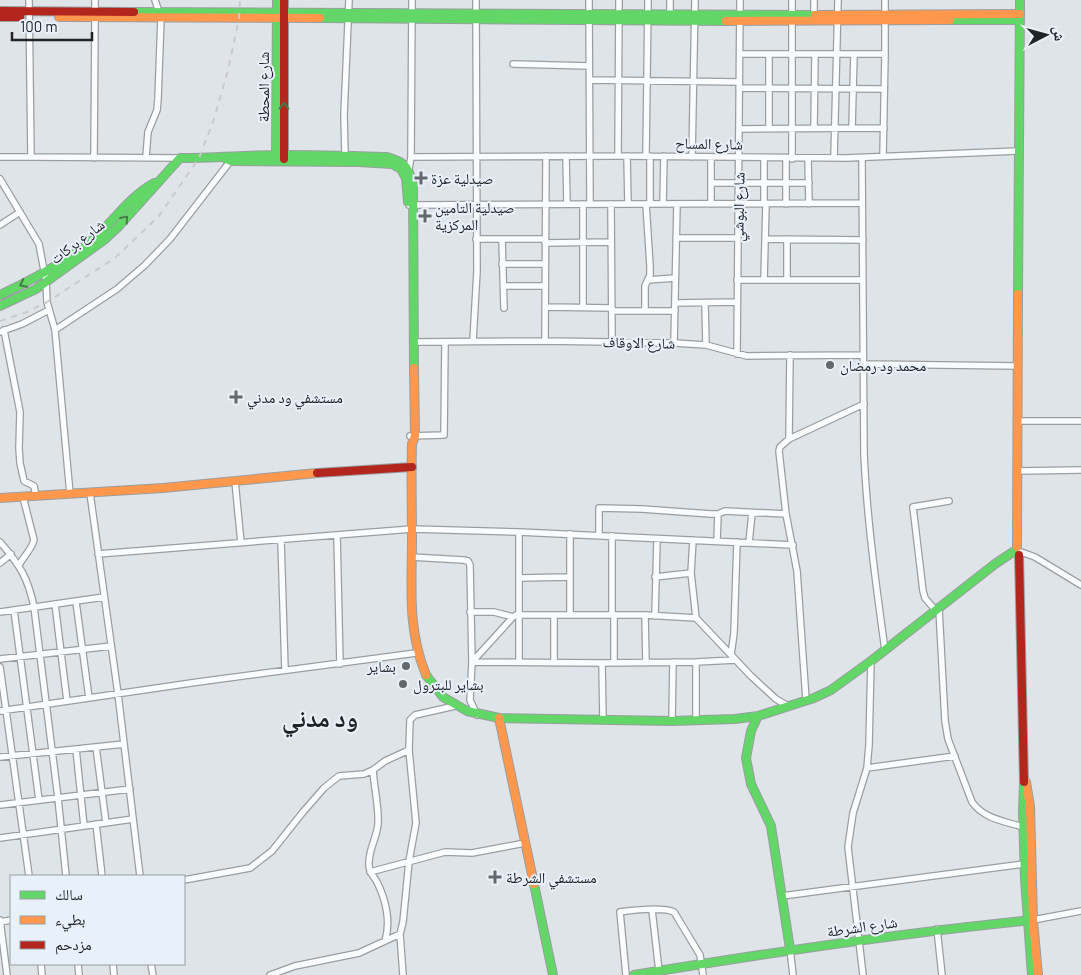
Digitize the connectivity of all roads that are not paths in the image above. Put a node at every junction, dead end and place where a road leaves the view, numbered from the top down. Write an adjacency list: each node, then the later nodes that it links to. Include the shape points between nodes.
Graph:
1 (29, 0): 22 (street)
2 (95, 0): 23 (street)
3 (155, 0): 24 (street)
4 (277, 0): 25 (main road)
5 (284, 0): 25 (main road)
6 (349, 0): 27 (street)
7 (412, 0): 28 (street)
8 (476, 0): 29 (street)
9 (589, 0): 30 (street)
10 (619, 0): 32 (street)
11 (648, 0): 33 (street)
12 (670, 0): 21 (street)
13 (695, 0): 34 (street)
14 (740, 0): 35 (street, شارع البوشي)
15 (792, 0): 37 (street)
16 (814, 0): 26 (street)
17 (838, 0): 38 (street)
18 (885, 0): 39 (street)
19 (1020, 0): 36 (main road)
20 (0, 11): 22 (main road)
21 (670, 14): 33 (main road); 34 (main road)
22 (29, 15): 23 (main road); 31 (main road); 82 (street)
23 (95, 15): 24 (main road); 83 (street)
24 (160, 15): 25 (main road); 84 (street, via 158,104 148,132)
25 (281, 15): 27 (main road); 87 (main road, شارع المحطة)
26 (814, 15): 37 (main road); 38 (main road)
27 (348, 16): 28 (main road); 68 (street)
28 (412, 16): 29 (main road); 78 (street)
29 (476, 16): 30 (main road); 69 (street)
30 (589, 16): 32 (main road); 48 (street)
31 (0, 17)
32 (619, 17): 33 (main road); 50 (street)
33 (649, 17): 34 (main road); 51 (street)
34 (696, 17): 35 (main road); 52 (street)
35 (740, 17): 37 (main road); 40 (street, شارع البوشي)
36 (1020, 17): 39 (main road); 67 (main road)
37 (792, 18): 38 (main road); 42 (street)
38 (838, 18): 39 (main road); 44 (street)
39 (885, 18): 46 (street)
40 (740, 54): 41 (street); 53 (street, شارع البوشي)
41 (769, 54): 42 (street); 56 (street)
42 (792, 54): 43 (street); 57 (street)
43 (815, 54): 44 (street); 58 (street)
44 (837, 54): 45 (street); 54 (street)
45 (854, 54): 46 (street); 55 (street)
46 (885, 54): 59 (street)
47 (513, 64): 48 (street)
48 (590, 66): 49 (street)
49 (590, 80): 50 (street); 72 (street)
50 (619, 80): 51 (street); 73 (street)
51 (647, 82): 52 (street); 75 (street)
52 (694, 82): 53 (street); 79 (street)
53 (739, 85): 56 (street); 66 (street, شارع البوشي)
54 (836, 88): 55 (street); 58 (street); 63 (street)
55 (853, 88): 59 (street); 64 (street)
56 (770, 89): 57 (street); 60 (street)
57 (792, 89): 58 (street); 61 (street)
58 (814, 89): 62 (street)
59 (884, 89): 65 (street)
60 (770, 128): 61 (street); 66 (street)
61 (792, 128): 62 (street); 90 (street)
62 (814, 128): 63 (street)
63 (835, 128): 64 (street); 92 (street)
64 (852, 128): 65 (street)
65 (884, 128): 77 (street)
66 (739, 129): 88 (street, شارع البوشي)
67 (1019, 151): 77 (street, شارع المساح); 168 (main road)
68 (344, 156): 87 (main road); 94 (main road, via 393,158 404,164)
69 (475, 156): 70 (street, شارع المساح); 78 (street, شارع المساح); 116 (street)
70 (546, 156): 71 (street, شارع المساح); 117 (street)
71 (566, 156): 72 (street, شارع المساح); 103 (street)
72 (590, 156): 73 (street, شارع المساح); 104 (street)
73 (618, 156): 74 (street, شارع المساح)
74 (627, 156): 75 (street, شارع المساح); 106 (street)
75 (648, 156): 76 (street, شارع المساح); 107 (street)
76 (664, 156): 79 (street, شارع المساح); 108 (street)
77 (882, 156): 93 (street, شارع المساح)
78 (411, 157): 94 (street)
79 (692, 157): 80 (street, شارع المساح)
80 (711, 157): 88 (street, شارع المساح); 97 (street)
81 (0, 158): 82 (street)
82 (31, 158): 83 (street)
83 (94, 158): 84 (street)
84 (146, 158): 85 (street)
85 (180, 158): 86 (main road); 96 (main road, شارع بركات)
86 (230, 158): 87 (main road); 155 (street, via 170,239 152,258 117,289)
87 (280, 158): 94 (main road, via 387,163)
88 (739, 158): 89 (street, شارع المساح); 101 (street, شارع البوشي)
89 (764, 158): 90 (street, شارع المساح); 98 (street)
90 (789, 158): 91 (street, شارع المساح); 99 (street)
91 (808, 158): 92 (street, شارع المساح); 100 (street)
92 (834, 158): 93 (street, شارع المساح)
93 (862, 158): 102 (street)
94 (407, 171): 115 (main road)
95 (0, 179): 118 (street)
96 (158, 181): 132 (main road, شارع بركات, via 141,190 87,244); 139 (main road, شارع بركات, one-way to 96, via 104,240)
97 (711, 183): 101 (street); 110 (street)
98 (764, 183): 99 (street); 101 (street); 112 (street)
99 (786, 183): 100 (street); 113 (street)
100 (809, 183): 114 (street)
101 (738, 184): 111 (street, شارع البوشي)
102 (862, 203): 114 (street); 126 (street)
103 (567, 204): 104 (street); 117 (street)
104 (586, 204): 105 (street); 129 (street)
105 (611, 204): 106 (street); 128 (street)
106 (628, 204): 107 (street)
107 (648, 204): 108 (street); 134 (street)
108 (663, 204): 109 (street)
109 (677, 204): 110 (street); 120 (street)
110 (711, 204): 111 (street)
111 (738, 204): 112 (street); 121 (street, شارع البوشي)
112 (765, 204): 113 (street); 124 (street)
113 (786, 204): 114 (street)
114 (809, 204)
115 (410, 205): 116 (street); 146 (main road)
116 (476, 205): 117 (street); 122 (street)
117 (547, 205): 127 (street)
118 (20, 212): 119 (street); 132 (street, via 39,244)
119 (0, 225)
120 (676, 238): 121 (street); 133 (street)
121 (738, 238): 135 (street, شارع البوشي)
122 (476, 239): 123 (street); 157 (street)
123 (502, 239): 127 (street); 130 (street)
124 (764, 239): 125 (street); 136 (street)
125 (786, 239): 126 (street); 137 (street)
126 (863, 240): 138 (street)
127 (545, 241): 129 (street); 131 (street)
128 (611, 242): 129 (street); 151 (street)
129 (583, 243): 149 (street)
130 (502, 264): 131 (street); 140 (street)
131 (545, 264): 141 (street)
132 (45, 271): 139 (street); 142 (main road, شارع بركات, one-way to 142)
133 (676, 278): 134 (street); 144 (street)
134 (648, 280): 153 (street)
135 (737, 280): 136 (street); 143 (street, شارع البوشي)
136 (764, 280): 137 (street)
137 (787, 280): 138 (street)
138 (863, 280): 166 (street)
139 (46, 281): 147 (main road, شارع بركات); 152 (street)
140 (504, 286): 141 (street); 150 (street)
141 (545, 286): 148 (street)
142 (0, 295)
143 (737, 302): 145 (street); 164 (street, شارع البوشي)
144 (675, 303): 145 (street); 154 (street)
145 (705, 303): 163 (street)
146 (411, 305): 160 (main road); 172 (main road)
147 (0, 306)
148 (546, 307): 149 (street); 158 (street)
149 (583, 307): 151 (street)
150 (504, 308)
151 (612, 309): 153 (street); 159 (street)
152 (49, 310): 155 (street); 156 (street)
153 (645, 311): 154 (street)
154 (675, 311): 162 (street)
155 (55, 330): 179 (street)
156 (2, 331): 180 (street, via 20,412 20,463 24,480 34,486)
157 (473, 341): 158 (street, شارع الاوقاف); 161 (street, شارع الاوقاف)
158 (545, 341): 159 (street, شارع الاوقاف)
159 (612, 341): 162 (street, شارع الاوقاف)
160 (413, 342): 161 (street, شارع الاوقاف); 172 (main road)
161 (445, 342): 172 (street, via 444,435)
162 (674, 342): 163 (street, شارع الاوقاف)
163 (706, 345): 164 (street, شارع الاوقاف)
164 (736, 354): 165 (street, شارع الاوقاف)
165 (790, 355): 166 (street, شارع الاوقاف); 173 (street)
166 (863, 355): 167 (street)
167 (863, 364): 168 (street); 169 (street)
168 (1018, 366): 170 (main road)
169 (864, 404): 173 (street); 231 (street, via 866,498)
170 (1018, 422): 171 (street); 176 (main road)
171 (1081, 422)
172 (412, 438): 174 (main road)
173 (790, 439): 186 (street, via 779,451)
174 (412, 467): 177 (main road); 187 (main road)
175 (1081, 470): 176 (street)
176 (1018, 471): 202 (main road)
177 (236, 481): 178 (main road); 199 (street)
178 (90, 493): 179 (main road); 204 (street)
179 (70, 494): 180 (main road)
180 (36, 496): 181 (main road)
181 (22, 497): 182 (main road); 207 (street, via 34,540)
182 (0, 498)
183 (949, 501): 218 (street, via 913,507 923,591 925,598)
184 (752, 513): 185 (street, via 726,511); 186 (street); 200 (street)
185 (718, 514): 191 (street, via 599,508); 196 (street)
186 (786, 514): 201 (street)
187 (412, 530): 188 (street); 190 (street); 205 (main road)
188 (519, 532): 189 (street); 211 (street)
189 (570, 534): 191 (street); 209 (street)
190 (337, 535): 194 (street); 247 (street)
191 (599, 536): 192 (street)
192 (612, 536): 193 (street); 224 (street)
193 (657, 539): 195 (street); 210 (street)
194 (281, 540): 199 (street); 249 (street)
195 (693, 540): 196 (street); 208 (street)
196 (717, 541): 198 (street)
197 (0, 542): 203 (street)
198 (737, 542): 200 (street); 236 (street)
199 (241, 543): 204 (street)
200 (750, 543): 201 (street)
201 (793, 545): 252 (street)
202 (1017, 551): 212 (street); 218 (main road, via 995,564); 276 (main road)
203 (11, 554): 206 (street); 207 (street)
204 (98, 554): 213 (street)
205 (411, 557): 220 (street, via 468,561); 233 (main road)
206 (0, 563)
207 (19, 565): 216 (street, via 28,581)
208 (691, 573): 210 (street); 228 (street)
209 (570, 577): 211 (street); 223 (street)
210 (655, 577): 226 (street)
211 (520, 578): 221 (street)
212 (1081, 585)
213 (104, 597): 214 (street); 229 (street)
214 (76, 602): 215 (street); 230 (street)
215 (54, 604): 216 (street); 232 (street)
216 (34, 607): 217 (street); 234 (street)
217 (14, 610): 219 (street); 235 (street)
218 (938, 610): 231 (main road); 272 (street, via 945,721)
219 (0, 612)
220 (470, 612): 227 (street, via 494,612); 239 (street)
221 (520, 615): 222 (street); 227 (street); 240 (street)
222 (554, 615): 223 (street); 243 (street)
223 (570, 615): 224 (street)
224 (613, 615): 225 (street); 245 (street)
225 (645, 615): 226 (street); 246 (street)
226 (655, 616): 228 (street)
227 (513, 617): 239 (street)
228 (696, 618): 236 (street)
229 (111, 646): 230 (street); 250 (street)
230 (82, 649): 232 (street); 251 (street)
231 (885, 650): 238 (main road)
232 (61, 652): 234 (street); 253 (street)
233 (416, 653): 247 (street); 255 (main road, via 429,681)
234 (40, 654): 235 (street); 254 (street)
235 (19, 657): 237 (street); 257 (street)
236 (733, 657): 242 (street); 256 (street, via 776,699)
237 (0, 659)
238 (871, 661): 252 (main road, via 830,690); 274 (street)
239 (472, 662): 240 (street); 259 (street, via 470,700)
240 (519, 662): 243 (street)
241 (673, 662): 242 (street); 246 (street); 263 (street)
242 (696, 662): 264 (street)
243 (554, 663): 244 (street)
244 (602, 663): 245 (street); 262 (street)
245 (614, 663): 246 (street)
246 (646, 663)
247 (340, 664): 249 (street)
248 (0, 667): 258 (street)
249 (286, 670): 250 (street)
250 (118, 694): 251 (street); 265 (street)
251 (89, 698): 253 (street)
252 (806, 700): 256 (main road)
253 (67, 702): 254 (street)
254 (46, 704): 257 (street); 269 (street)
255 (455, 706): 259 (main road); 268 (street, via 412,717)
256 (788, 706): 260 (main road)
257 (26, 707): 258 (street); 270 (street)
258 (3, 710): 271 (street)
259 (478, 715): 261 (main road)
260 (758, 716): 264 (main road); 302 (main road, via 751,730 746,758 751,784 770,826)
261 (499, 718): 262 (main road); 292 (main road)
262 (603, 720): 263 (main road)
263 (672, 721): 264 (main road)
264 (696, 721)
265 (124, 744): 266 (street); 277 (street)
266 (96, 747): 267 (street); 278 (street)
267 (76, 749): 269 (street); 279 (street)
268 (409, 750): 275 (street); 293 (street, via 416,823)
269 (52, 751): 270 (street); 280 (street)
270 (32, 753): 271 (street); 281 (street)
271 (12, 756): 273 (street); 282 (street)
272 (955, 756): 274 (street); 288 (street, via 977,809 987,816)
273 (0, 757)
274 (867, 768): 301 (street, via 853,813 848,847)
275 (373, 770): 295 (street, via 378,822 369,857); 300 (street, via 339,776 324,788 272,851 250,868)
276 (1025, 778): 288 (main road); 305 (main road, via 1030,806)
277 (130, 789): 278 (street); 284 (street)
278 (102, 792): 279 (street); 285 (street)
279 (81, 795): 280 (street); 287 (street)
280 (58, 798): 281 (street); 289 (street)
281 (39, 800): 282 (street)
282 (18, 803): 283 (street); 290 (street)
283 (0, 805)
284 (133, 819): 285 (street); 299 (street)
285 (106, 823): 286 (street)
286 (96, 824): 287 (street); 298 (street)
287 (84, 826): 289 (street)
288 (1023, 826): 294 (main road)
289 (60, 829): 290 (street); 297 (street)
290 (22, 834): 291 (street); 296 (street)
291 (0, 838)
292 (525, 843): 293 (street, via 472,853 445,852); 319 (main road)
293 (409, 861): 295 (street); 308 (street)
294 (1024, 864): 301 (street); 305 (main road)
295 (370, 872): 310 (street, via 382,893 388,917)
296 (30, 875)
297 (66, 875)
298 (102, 875)
299 (140, 875)
300 (185, 880)
301 (852, 887): 302 (street); 309 (street)
302 (782, 896): 311 (main road)
303 (652, 910): 314 (street, via 672,911 700,955); 315 (street); 320 (street, via 620,912)
304 (1081, 911): 305 (street)
305 (1030, 920): 307 (main road, شارع الشرطة); 326 (main road); 327 (main road)
306 (0, 921): 312 (street)
307 (937, 929): 309 (main road, شارع الشرطة); 325 (street)
308 (400, 934): 310 (street); 318 (street)
309 (858, 940): 311 (main road, شارع الشرطة); 324 (street)
310 (385, 941): 317 (street, via 360,953 295,966)
311 (790, 949): 314 (main road, شارع الشرطة); 323 (street)
312 (8, 953): 313 (street)
313 (3, 961): 316 (street)
314 (701, 964): 315 (main road, شارع الشرطة); 322 (street)
315 (659, 971): 321 (main road, شارع الشرطة)
316 (7, 975)
317 (270, 975)
318 (402, 975)
319 (553, 975)
320 (626, 975)
321 (634, 975)
322 (703, 975)
323 (793, 975)
324 (863, 975)
325 (942, 975)
326 (1032, 975)
327 (1038, 975)

